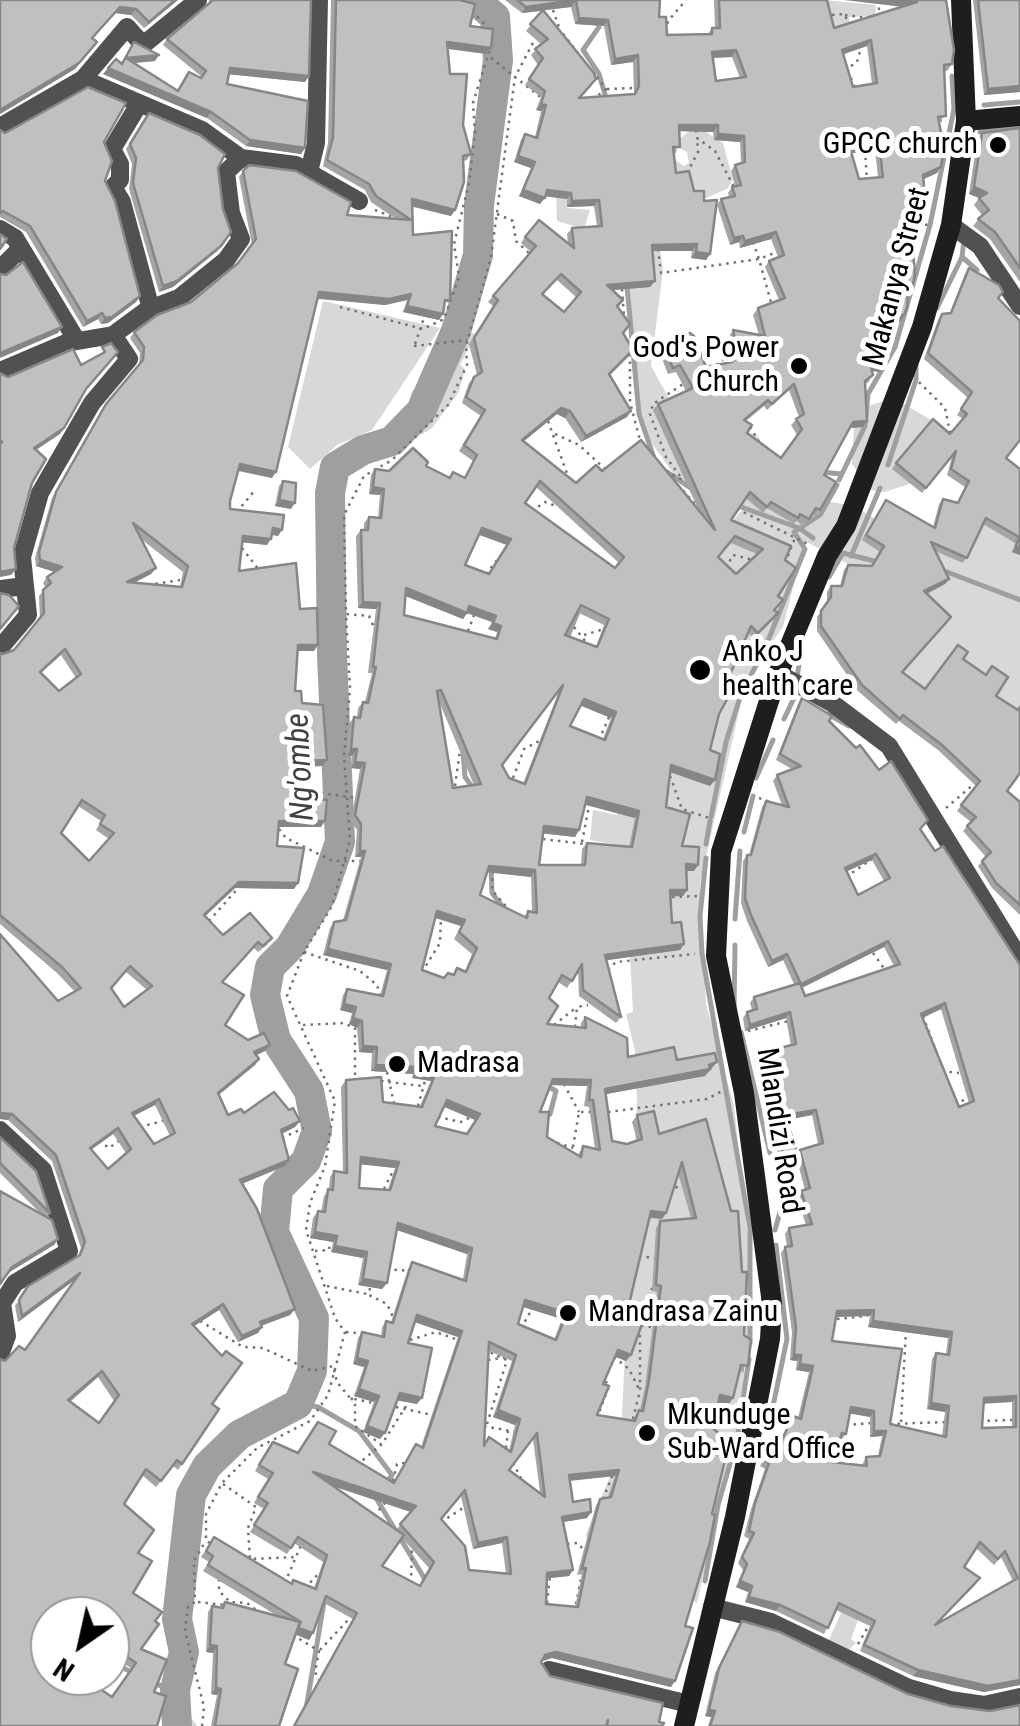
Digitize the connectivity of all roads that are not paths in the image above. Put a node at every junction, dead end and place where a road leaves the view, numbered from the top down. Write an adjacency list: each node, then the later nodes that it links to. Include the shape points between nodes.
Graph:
1 (198, 0): 4 (street, via 142,44 126,27)
2 (320, 0): 10 (street, via 316,142)
3 (961, 0): 7 (street, Makanya Street)
4 (83, 79): 5 (street); 8 (street)
5 (139, 104): 9 (street, via 202,130); 17 (street, via 112,149 120,164 113,188)
6 (1020, 116): 7 (street)
7 (966, 120): 12 (street, Makanya Street)
8 (0, 127)
9 (240, 158): 10 (street); 17 (street, via 225,179 242,239 178,298)
10 (309, 172): 11 (street)
11 (359, 201)
12 (950, 224): 16 (street, via 980,246); 21 (street, Makanya Street, via 906,371 846,526)
13 (0, 229): 14 (street)
14 (20, 248): 15 (street); 19 (street)
15 (0, 269)
16 (1020, 306)
17 (151, 309): 18 (street)
18 (113, 335): 19 (street); 22 (street, via 129,360 92,403 40,494 22,557)
19 (77, 341): 20 (street)
20 (0, 371)
21 (827, 556): 25 (street, Mlandizi Road)
22 (25, 586): 23 (street); 24 (street, via 28,615)
23 (0, 588)
24 (0, 648)
25 (778, 676): 26 (street, via 832,703 889,746); 30 (street, Mlandizi Road, via 736,791 716,896 716,956 744,1092 772,1304)
26 (1020, 959)
27 (0, 1130): 28 (street, via 43,1170 68,1250)
28 (8, 1278): 29 (street)
29 (0, 1355)
30 (712, 1606): 32 (street, via 771,1622 909,1688 984,1705); 33 (street, Mlandizi Road)
31 (549, 1670): 33 (street)
32 (1020, 1697)
33 (689, 1704): 34 (street, Mlandizi Road)
34 (684, 1726)

